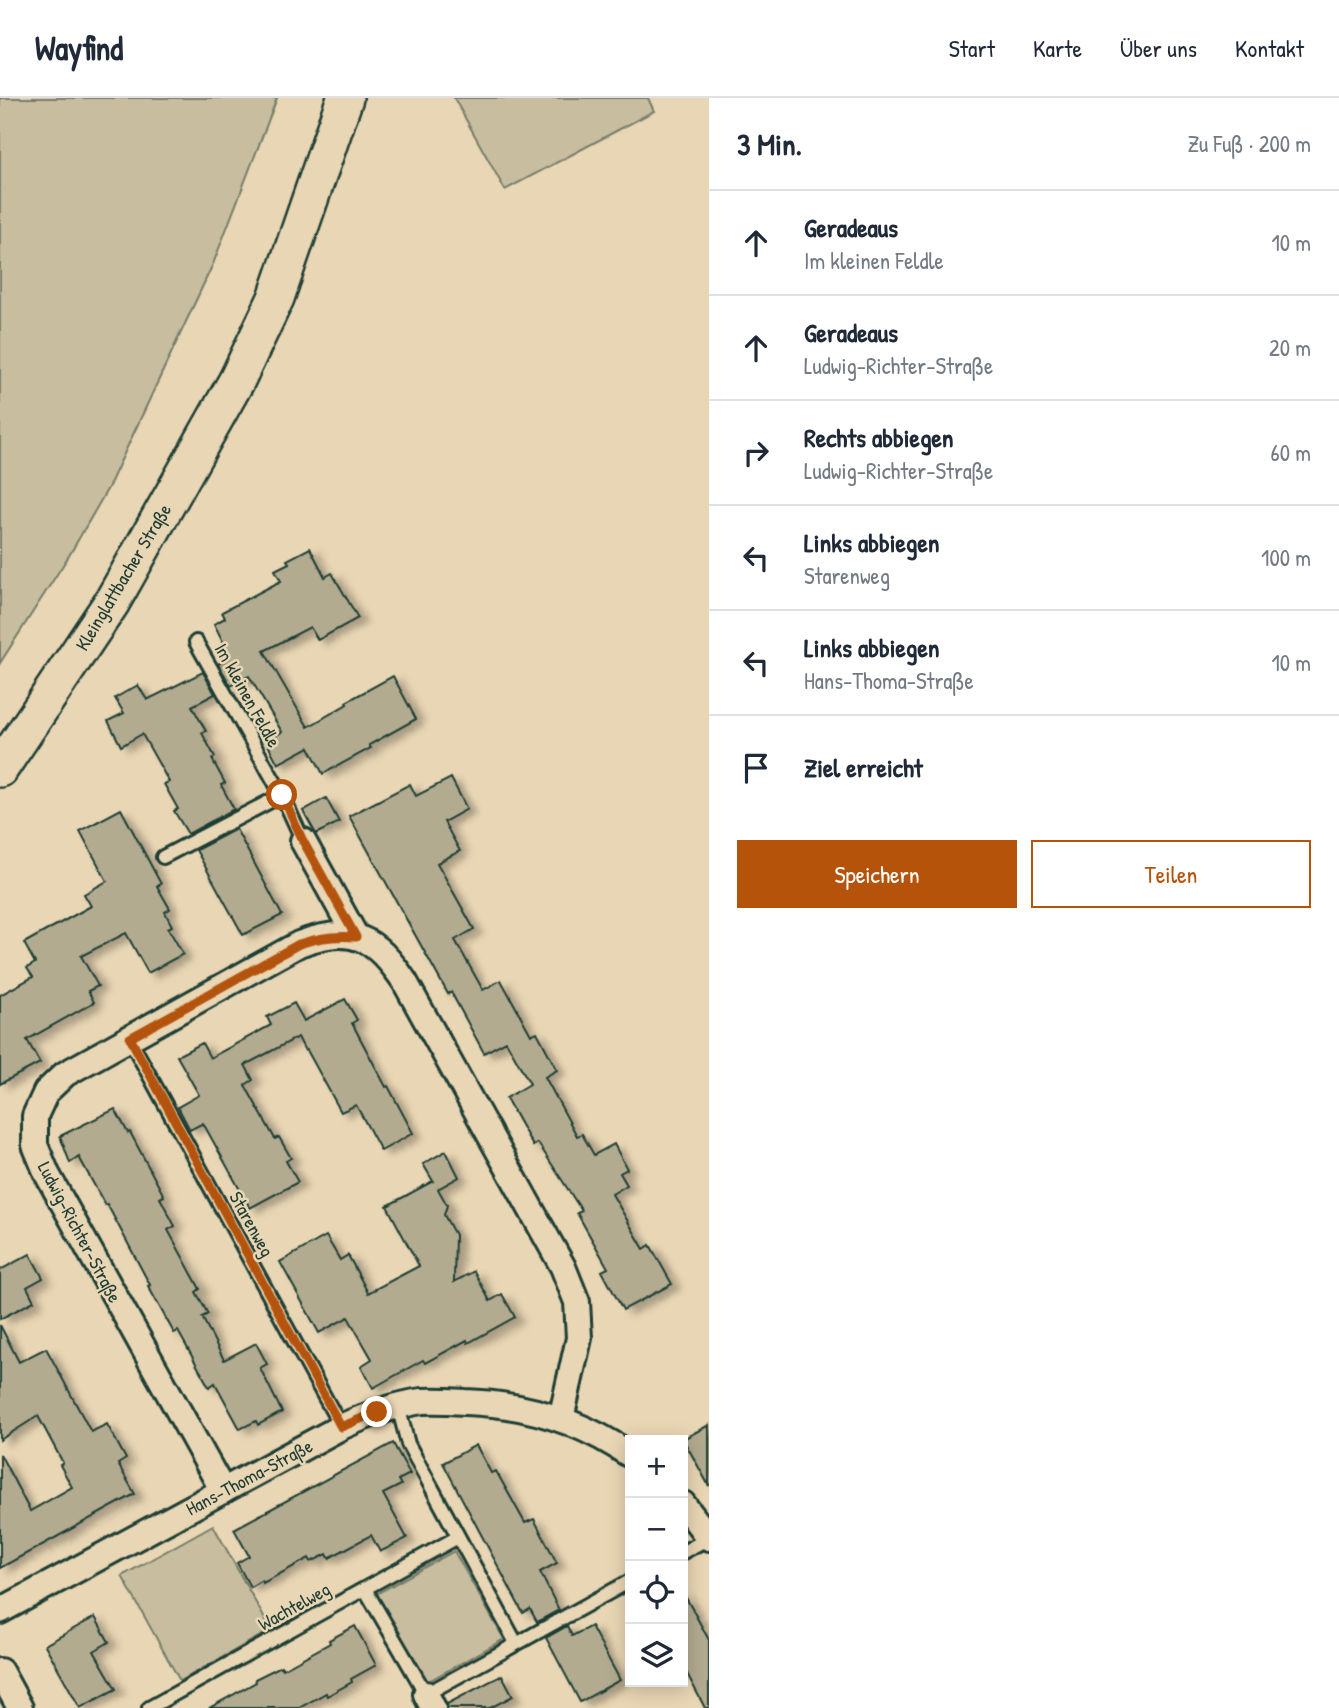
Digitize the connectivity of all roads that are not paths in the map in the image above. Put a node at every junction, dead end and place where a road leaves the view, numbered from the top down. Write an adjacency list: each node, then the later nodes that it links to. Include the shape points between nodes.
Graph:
1 (345, 98): 3 (main road, Kleinglattbacher Straße, via 276,298 237,380 112,601)
2 (196, 642): 4 (lane, Im kleinen Feldle)
3 (0, 769)
4 (282, 795): 5 (lane, Im kleinen Feldle); 6 (lane)
5 (303, 841): 7 (street)
6 (163, 857)
7 (356, 937): 8 (street, Ludwig-Richter-Straße, via 317,937 299,944); 10 (street, via 375,946 405,982 563,1267 577,1302 579,1338)
8 (130, 1038): 11 (lane, Starenweg); 13 (street, Ludwig-Richter-Straße, via 65,1074 46,1091 35,1116 35,1145)
9 (398, 1406): 10 (street, Hans-Thoma-Straße, via 423,1401 487,1402); 11 (street, Hans-Thoma-Straße); 15 (lane, via 408,1444)
10 (561, 1419): 12 (street, Hans-Thoma-Straße)
11 (341, 1427): 13 (street, Hans-Thoma-Straße)
12 (625, 1452)
13 (223, 1491): 20 (street, Hans-Thoma-Straße)
14 (688, 1511): 16 (street)
15 (458, 1537): 19 (lane, Wachtelweg); 21 (lane)
16 (709, 1538): 17 (lane)
17 (688, 1549)
18 (625, 1584): 21 (lane)
19 (365, 1589): 23 (lane); 25 (lane, Wachtelweg)
20 (0, 1611)
21 (516, 1643): 23 (lane)
22 (0, 1671): 24 (street)
23 (430, 1701)
24 (20, 1708)
25 (149, 1708)

